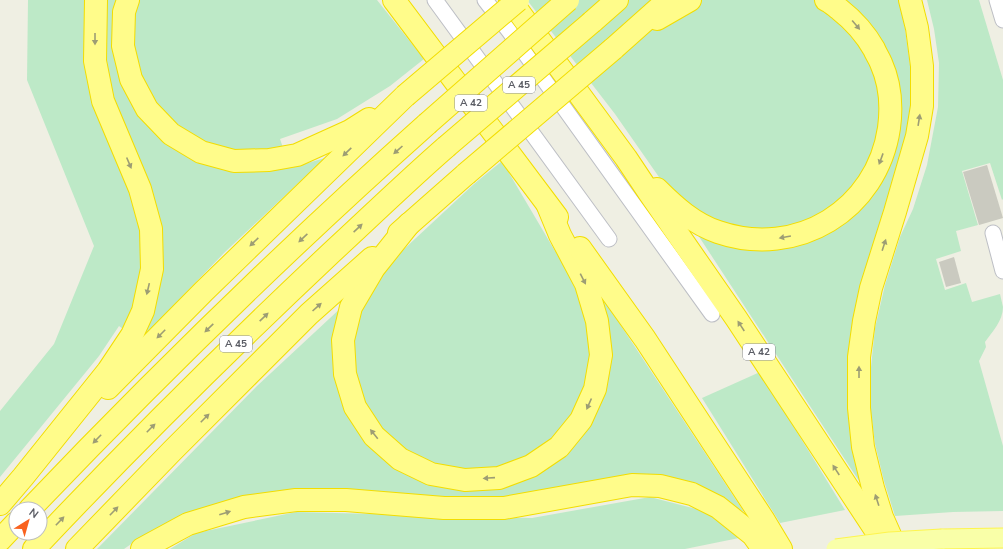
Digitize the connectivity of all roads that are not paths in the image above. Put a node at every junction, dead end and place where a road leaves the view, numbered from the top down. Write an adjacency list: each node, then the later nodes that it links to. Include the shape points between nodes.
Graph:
1 (96, 0): 25 (highway, one-way to 25, via 95,61 103,101 140,189 152,229 152,269 143,311 132,335 108,371)
2 (128, 0): 17 (highway, via 124,12 123,46 131,79 148,110 172,134 201,152 234,161 269,160 297,155 350,131)
3 (394, 0): 19 (highway, A 42)
4 (435, 0): 22 (street)
5 (485, 0): 24 (street)
6 (510, 0): 18 (highway, A 42)
7 (518, 0): 17 (highway, bridge)
8 (568, 0): 26 (highway, A 45, one-way to 26, bridge, via 360,183 103,432)
9 (617, 0): 31 (highway, A 45, one-way to 9, bridge, via 123,456 312,271 418,172)
10 (668, 0): 16 (highway)
11 (690, 0): 16 (highway)
12 (826, 0): 18 (highway, one-way to 18, via 851,18 868,39 881,63 889,89 891,116 885,149 878,168 864,191 845,210 822,225 797,235 771,240 744,239 718,232 693,220 672,204)
13 (910, 0): 38 (highway, one-way to 13, via 880,510 863,447 859,408 859,357 871,288 915,143 922,106 922,66)
14 (997, 0): 15 (street)
15 (1003, 20)
16 (621, 43): 20 (highway, bridge)
17 (405, 96): 25 (highway, one-way to 25, via 204,292)
18 (626, 158): 37 (highway, A 42, one-way to 18, via 736,318)
19 (548, 206): 20 (highway, one-way to 20, via 586,284 597,321 601,355 596,389 581,420 559,447 531,466 499,478 465,480 431,474 412,465 400,459 374,436 355,407 345,374 343,340 351,307 374,268); 35 (highway, A 42, via 645,339)
20 (410, 224): 32 (highway, one-way to 20, via 309,314)
21 (993, 233): 23 (street)
22 (609, 239)
23 (1003, 271)
24 (712, 314)
25 (23, 477): 27 (highway)
26 (38, 501)
27 (0, 504)
28 (8, 532): 30 (highway)
29 (1003, 538): 36 (main road, bridge, via 890,542)
30 (0, 540)
31 (34, 549)
32 (77, 549)
33 (142, 549): 34 (highway, one-way to 34, via 188,524 244,507 296,500 346,500 444,508 504,508 632,485 660,486 692,494 718,507 753,535)
34 (764, 549)
35 (781, 549)
36 (836, 549)
37 (888, 549)
38 (896, 549)

